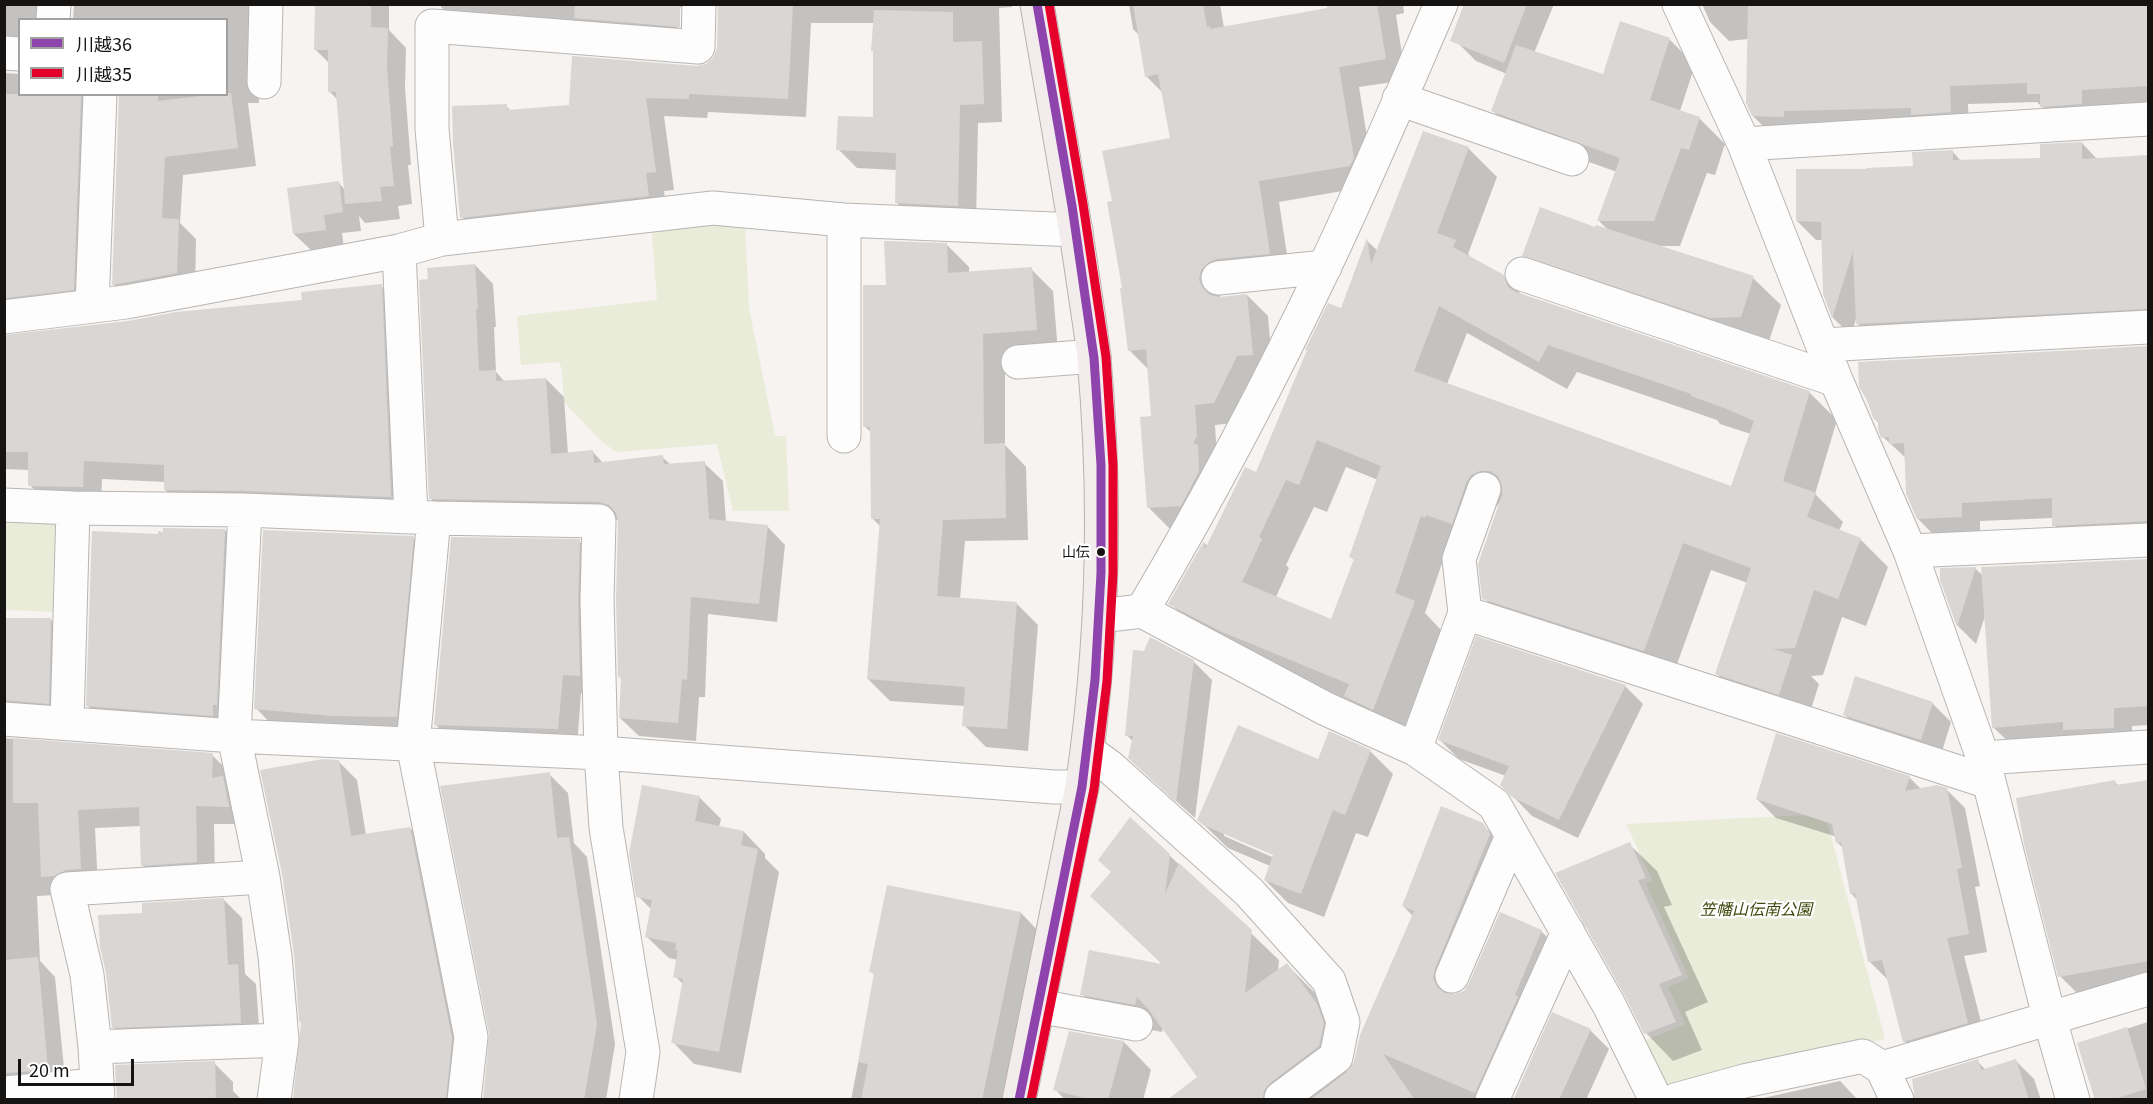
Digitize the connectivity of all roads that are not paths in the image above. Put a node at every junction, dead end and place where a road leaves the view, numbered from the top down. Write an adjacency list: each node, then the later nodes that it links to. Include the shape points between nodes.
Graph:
1 (266, 4): 6 (street)
2 (699, 4): 14 (street, via 698,47 432,26 432,129)
3 (1037, 4): 13 (main road)
4 (1441, 4): 8 (street)
5 (1679, 4): 10 (street)
6 (264, 82)
7 (100, 96): 19 (street)
8 (1400, 99): 11 (street); 16 (street)
9 (2148, 119): 10 (street)
10 (1744, 144): 22 (street)
11 (1572, 159)
12 (844, 220): 13 (street); 14 (street, via 713,208); 26 (street)
13 (1076, 230): 23 (main road)
14 (442, 240): 15 (street)
15 (399, 251): 19 (street); 31 (street)
16 (1325, 267): 18 (street); 34 (street, via 1192,526)
17 (1522, 274): 25 (street)
18 (1218, 278)
19 (92, 306): 20 (street)
20 (4, 317)
21 (2148, 327): 22 (street)
22 (1823, 345): 25 (street)
23 (1094, 356): 24 (street); 36 (main road, via 1103,530)
24 (1018, 362)
25 (1836, 380): 33 (street)
26 (844, 436)
27 (1484, 489): 35 (street, via 1459,559)
28 (4, 506): 29 (street)
29 (73, 508): 30 (street); 38 (street)
30 (245, 510): 31 (street); 39 (street)
31 (422, 517): 40 (street); 44 (street, via 599,521)
32 (2148, 540): 33 (street)
33 (1910, 551): 45 (street)
34 (1142, 611): 36 (street); 42 (street, via 1326,709)
35 (1465, 613): 42 (street); 45 (street)
36 (1100, 616): 43 (main road)
37 (4, 719): 38 (street)
38 (67, 723): 39 (street)
39 (234, 736): 40 (street); 48 (street)
40 (413, 744): 44 (street); 62 (street, via 471,1037)
41 (2148, 747): 45 (street)
42 (1415, 749): 47 (street, via 1494,804)
43 (1088, 752): 46 (main road); 65 (street, via 1110,766 1249,892 1329,981 1343,1022 1336,1056)
44 (601, 753): 46 (street); 63 (street, via 606,828 643,1052)
45 (1986, 770): 53 (street)
46 (1082, 787): 52 (main road)
47 (1512, 836): 49 (street); 50 (street)
48 (263, 877): 55 (street); 56 (street, via 67,890 87,975)
49 (1568, 932): 66 (street); 67 (street)
50 (1452, 976)
51 (2148, 989): 53 (street)
52 (1038, 1006): 54 (street); 64 (main road)
53 (2050, 1020): 57 (street); 70 (street)
54 (1136, 1024)
55 (282, 1040): 56 (street); 61 (street)
56 (96, 1047): 59 (street)
57 (1882, 1068): 58 (street, via 1863,1056); 69 (street)
58 (1746, 1090): 68 (street)
59 (97, 1092): 60 (street)
60 (4, 1093)
61 (274, 1100)
62 (464, 1100)
63 (636, 1100)
64 (1019, 1100)
65 (1282, 1100)
66 (1492, 1100)
67 (1656, 1100)
68 (1675, 1100)
69 (1897, 1100)
70 (2073, 1100)

